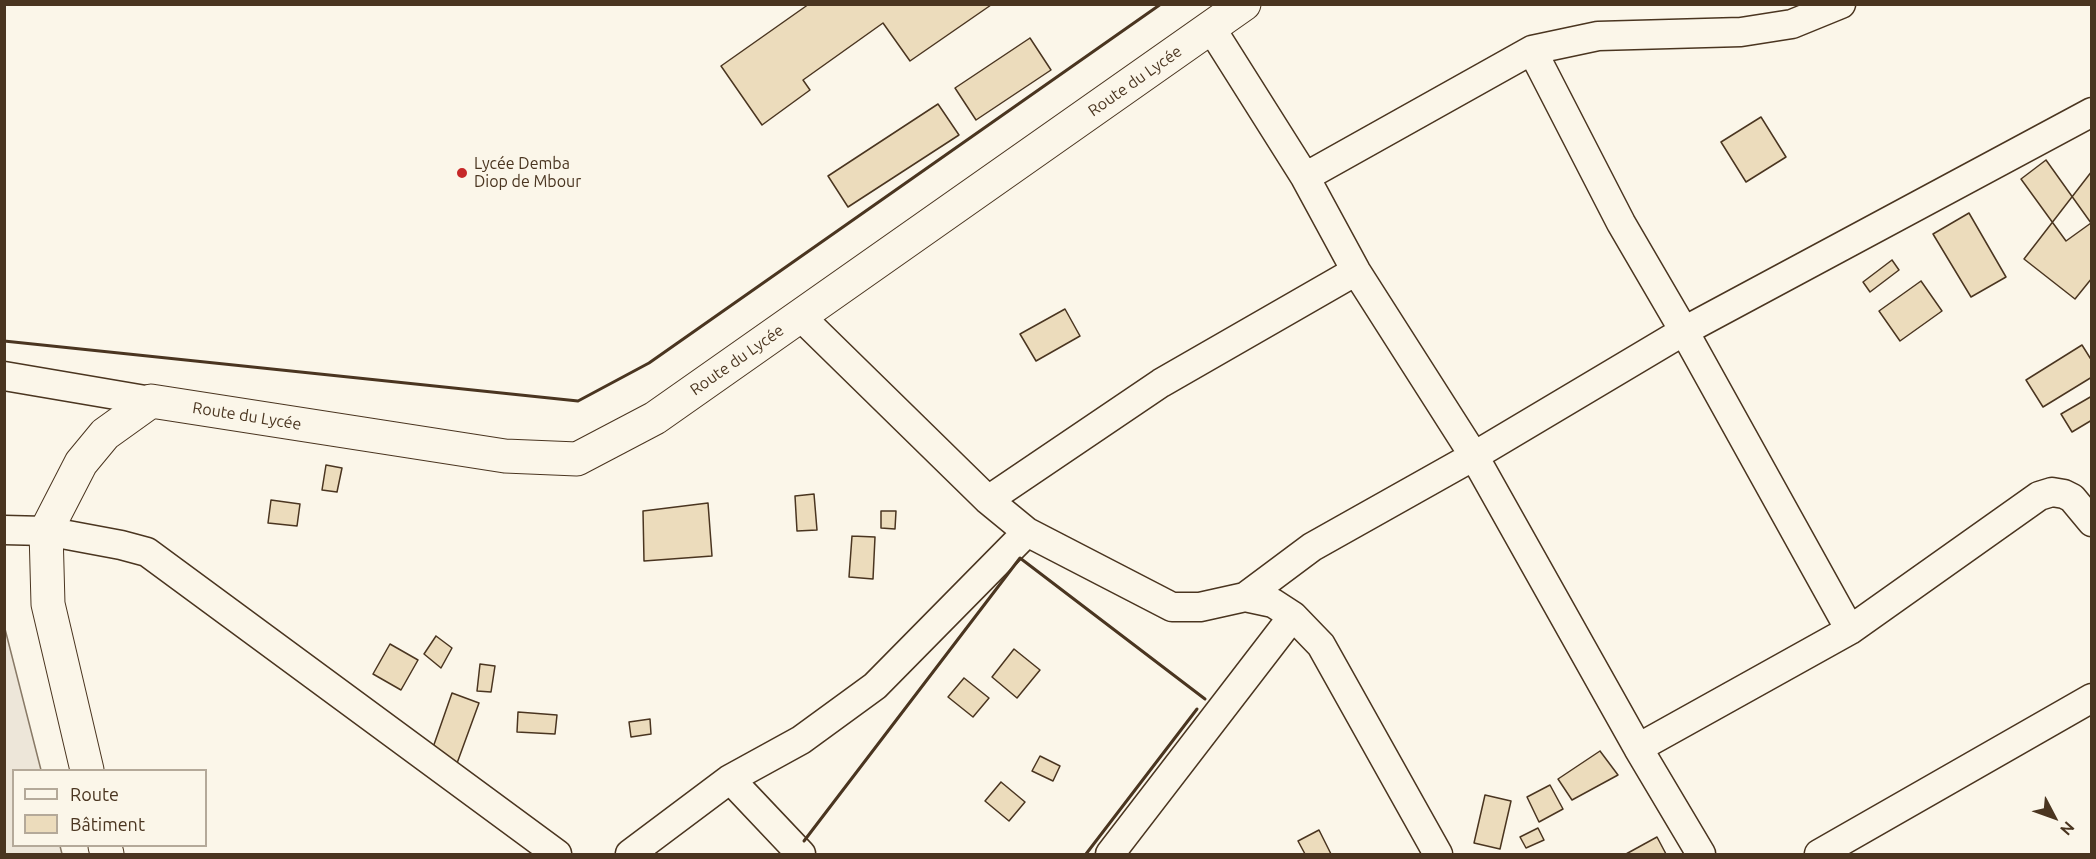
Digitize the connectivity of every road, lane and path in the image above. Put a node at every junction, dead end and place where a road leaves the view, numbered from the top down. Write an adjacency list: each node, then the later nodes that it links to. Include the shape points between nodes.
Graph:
1 (1244, 4): 3 (main road, Route du Lycée)
2 (1841, 4): 4 (street, via 1792,24 1751,31 1598,36)
3 (1211, 28): 6 (street); 8 (main road, Route du Lycée)
4 (1532, 50): 6 (street); 9 (street, via 1621,223)
5 (2091, 112): 9 (street)
6 (1305, 177): 7 (street)
7 (1356, 271): 12 (street); 13 (street, via 1161,383)
8 (800, 316): 11 (main road, Route du Lycée, via 655,418 577,459 505,456); 13 (street)
9 (1684, 332): 12 (street); 20 (street)
10 (4, 376): 11 (street)
11 (151, 401): 16 (main road, via 105,434 81,463)
12 (1474, 456): 18 (street, via 1311,547); 22 (street)
13 (988, 500): 17 (street)
14 (2091, 522): 20 (street, via 2064,494 2039,496)
15 (4, 530): 16 (street)
16 (46, 531): 23 (main road, via 48,604); 25 (street, via 147,552)
17 (1027, 532): 18 (street, via 1172,607 1200,608); 24 (street, via 875,686 801,740)
18 (1245, 597): 19 (street, via 1273,603)
19 (1293, 616): 28 (street); 29 (street, via 1321,645)
20 (1850, 630): 22 (street)
21 (2091, 698): 31 (street)
22 (1638, 748): 30 (street)
23 (87, 769)
24 (730, 779): 26 (street); 27 (street)
25 (557, 855)
26 (630, 855)
27 (801, 855)
28 (1110, 855)
29 (1438, 855)
30 (1701, 855)
31 (1819, 855)

